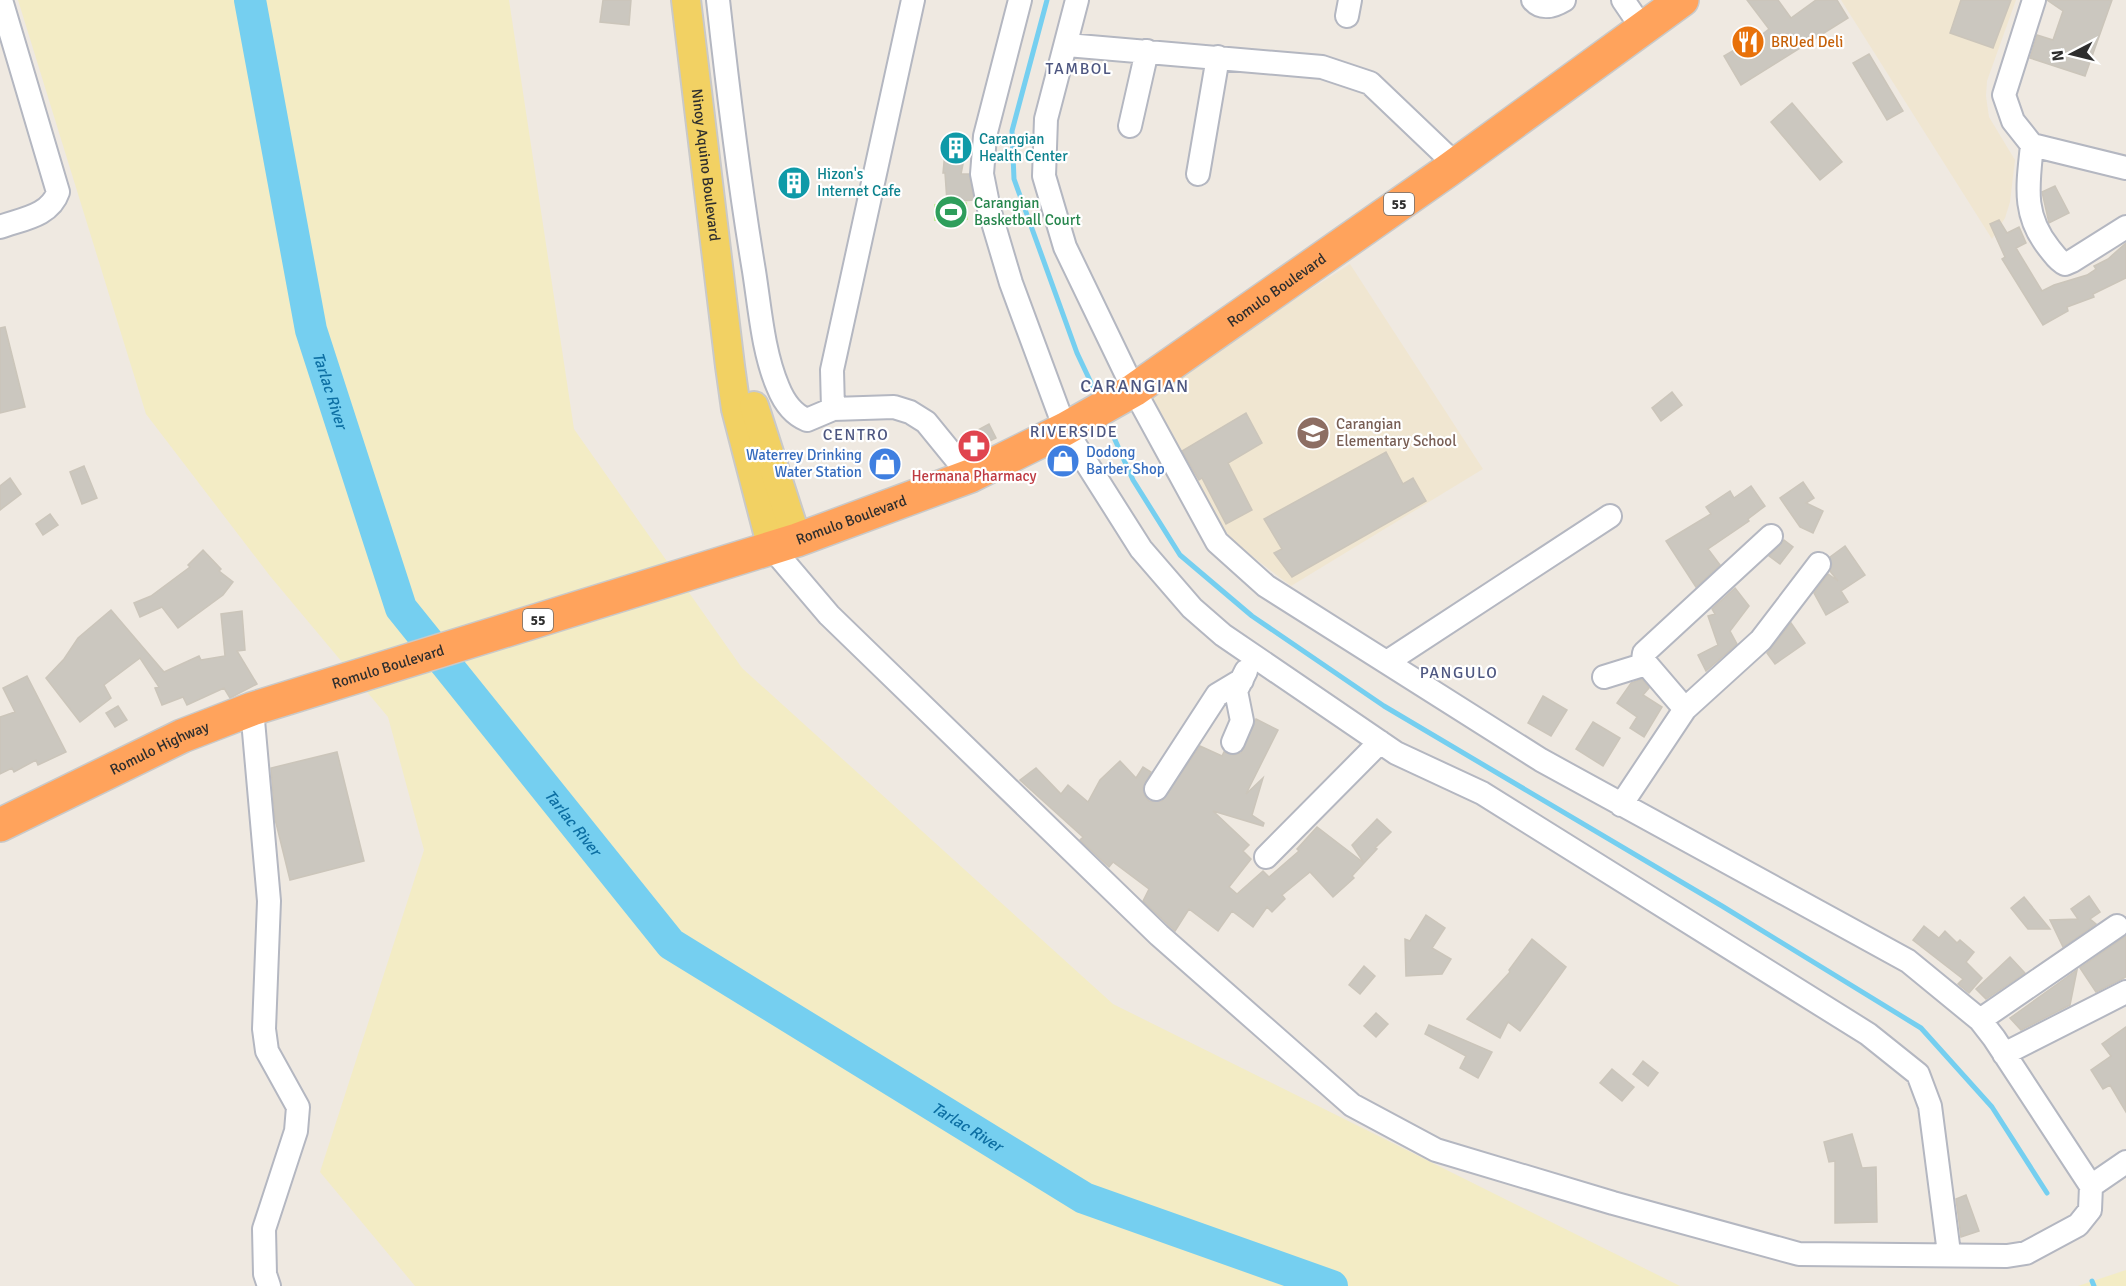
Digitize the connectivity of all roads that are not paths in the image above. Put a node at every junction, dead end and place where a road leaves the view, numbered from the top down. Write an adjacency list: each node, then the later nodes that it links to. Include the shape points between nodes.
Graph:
1 (1, 0): 21 (street, via 58,192 48,210)
2 (686, 0): 29 (main road, Ninoy Aquino Boulevard, via 728,331 740,354 759,423)
3 (718, 0): 24 (street, via 729,104 766,345 777,386 796,416 807,420)
4 (912, 0): 24 (street, via 832,370)
5 (1020, 0): 25 (street, via 985,136 982,174 988,209 1011,283)
6 (1077, 0): 13 (street)
7 (1533, 0): 8 (street, via 1545,6)
8 (1564, 0)
9 (1623, 0): 12 (street)
10 (1682, 0): 12 (highway, Romulo Boulevard / 55)
11 (2034, 0): 17 (street, via 2004,95 2013,122)
12 (1642, 28): 18 (highway, Romulo Boulevard / 55)
13 (1067, 45): 14 (street); 23 (street, via 1046,119 1044,176 1065,247)
14 (1147, 51): 15 (street); 16 (street)
15 (1218, 57): 18 (street, via 1322,67 1370,83); 20 (street)
16 (1130, 126)
17 (2032, 145): 19 (street); 22 (street, via 2027,195 2032,219 2042,240 2060,261 2072,261)
18 (1456, 165): 23 (highway, Romulo Boulevard / 55)
19 (2126, 168)
20 (1198, 174)
21 (0, 227)
22 (2126, 227)
23 (1134, 390): 25 (highway, Romulo Boulevard / 55); 32 (street, via 1217,542 1266,586)
24 (833, 409): 26 (street, via 894,407 910,412 926,422)
25 (1065, 429): 26 (highway, Romulo Boulevard / 55); 31 (street, via 1141,549 1192,608)
26 (970, 476): 29 (highway, Romulo Boulevard / 55)
27 (1610, 516): 32 (street)
28 (1771, 536): 33 (street, via 1644,653)
29 (774, 548): 36 (highway, Romulo Boulevard / 55); 51 (street, via 829,615 1159,935 1352,1105 1436,1150 1798,1254)
30 (1819, 564): 38 (street, via 1761,640)
31 (1254, 656): 35 (street); 40 (street)
32 (1388, 662): 42 (street, via 1541,760)
33 (1647, 664): 34 (street); 38 (street)
34 (1604, 677)
35 (1242, 680): 39 (street, via 1236,696 1241,726); 41 (street, via 1217,695)
36 (323, 685): 37 (highway, Romulo Highway / 55)
37 (252, 709): 43 (highway, Romulo Highway / 55, via 182,736); 52 (street, via 269,901 264,1029 267,1051 298,1107 296,1131 264,1229)
38 (1685, 709): 42 (street)
39 (1233, 742)
40 (1380, 742): 44 (street); 51 (street, via 1492,799 1868,1034 1918,1074 1929,1106)
41 (1156, 789)
42 (1621, 805): 47 (street, via 1908,961)
43 (0, 825)
44 (1266, 857)
45 (2117, 926): 47 (street)
46 (2126, 992): 48 (street)
47 (1980, 1020): 48 (street)
48 (2004, 1054): 50 (street)
49 (2126, 1162): 50 (street)
50 (2091, 1186): 51 (street, via 2090,1210 2078,1225 2026,1252 2007,1256)
51 (1949, 1253)
52 (269, 1286)

